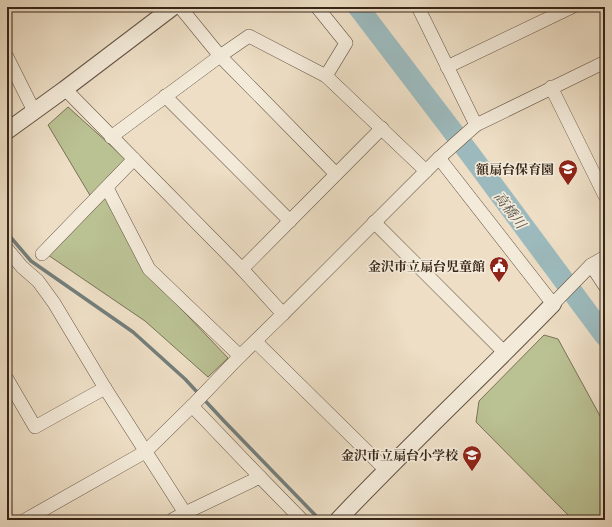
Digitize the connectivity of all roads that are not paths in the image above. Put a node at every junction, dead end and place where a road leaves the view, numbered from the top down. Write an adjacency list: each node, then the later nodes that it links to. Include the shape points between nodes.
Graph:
1 (173, 7): 12 (street)
2 (180, 7): 6 (street)
3 (317, 7): 10 (street, via 346,43)
4 (418, 7): 9 (street)
5 (572, 7): 9 (street)
6 (220, 56): 10 (street, via 249,36); 13 (street); 22 (street)
7 (7, 58): 14 (street)
8 (605, 62): 11 (street)
9 (447, 67): 15 (street)
10 (326, 76): 16 (street)
11 (552, 87): 15 (street); 24 (street)
12 (65, 89): 14 (street); 18 (street)
13 (165, 96): 18 (street); 25 (street)
14 (34, 111): 17 (street)
15 (476, 125): 19 (street)
16 (382, 128): 21 (street); 22 (street)
17 (7, 131)
18 (111, 137): 20 (street)
19 (439, 158): 21 (street); 35 (street)
20 (134, 159): 23 (street); 32 (street)
21 (426, 171): 26 (street)
22 (336, 174): 25 (street)
23 (107, 188): 28 (street); 39 (street, via 149,269)
24 (605, 196)
25 (290, 221): 32 (street)
26 (374, 222): 36 (street); 38 (street)
27 (7, 249): 31 (street)
28 (42, 254)
29 (605, 257): 33 (street)
30 (7, 262): 31 (street)
31 (22, 267): 41 (street, via 38,281 54,303)
32 (242, 269): 36 (street)
33 (588, 270): 34 (street); 35 (street)
34 (605, 286)
35 (553, 304): 38 (street)
36 (283, 314): 37 (street)
37 (256, 342): 39 (street); 44 (street)
38 (505, 353): 44 (street)
39 (240, 356): 42 (street)
40 (7, 379): 41 (street, via 35,427)
41 (105, 388): 43 (street)
42 (197, 400): 43 (street); 45 (street)
43 (145, 452): 46 (street); 47 (street)
44 (386, 470): 50 (street)
45 (260, 478): 46 (street); 49 (street)
46 (185, 513): 48 (street)
47 (25, 520)
48 (172, 520)
49 (302, 520)
50 (338, 520)

